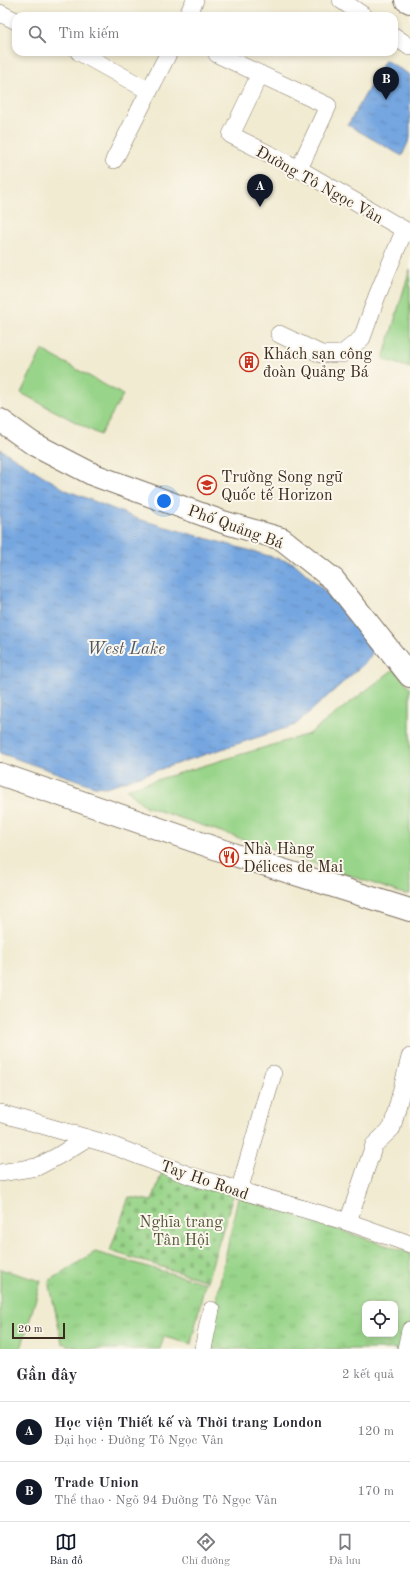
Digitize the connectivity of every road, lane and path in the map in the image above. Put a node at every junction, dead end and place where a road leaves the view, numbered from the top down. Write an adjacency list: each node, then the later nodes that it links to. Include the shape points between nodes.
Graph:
1 (195, 0): 5 (street)
2 (341, 0): 6 (street)
3 (406, 0): 4 (street)
4 (410, 2)
5 (189, 12)
6 (358, 12)
7 (0, 13): 8 (street)
8 (12, 19)
9 (398, 39): 10 (street)
10 (410, 47)
11 (86, 56): 15 (street)
12 (167, 56): 15 (street)
13 (221, 56): 14 (street)
14 (260, 74): 17 (street, Đường Tô Ngọc Vân, via 231,135); 17 (street, via 328,106)
15 (149, 91): 16 (street)
16 (114, 160)
17 (299, 169): 18 (street, Đường Tô Ngọc Vân)
18 (407, 232): 19 (street, via 376,296 362,338 342,354 321,354)
19 (278, 334)
20 (0, 420): 21 (street, Phố Quảng Bá, via 32,443 94,475 223,522 282,539 334,580)
21 (410, 676)
22 (0, 774): 23 (street, via 238,856)
23 (410, 910)
24 (410, 1057): 30 (street, via 392,1128 374,1145)
25 (274, 1074): 29 (street)
26 (0, 1113): 27 (street, Tay Ho Road)
27 (87, 1138): 28 (street, via 37,1167); 29 (street, Tay Ho Road)
28 (0, 1173)
29 (239, 1191): 30 (street, Tay Ho Road)
30 (348, 1222): 31 (street, Tay Ho Road)
31 (410, 1244)
32 (211, 1310): 34 (street)
33 (410, 1330): 35 (street)
34 (203, 1349)
35 (406, 1349)

